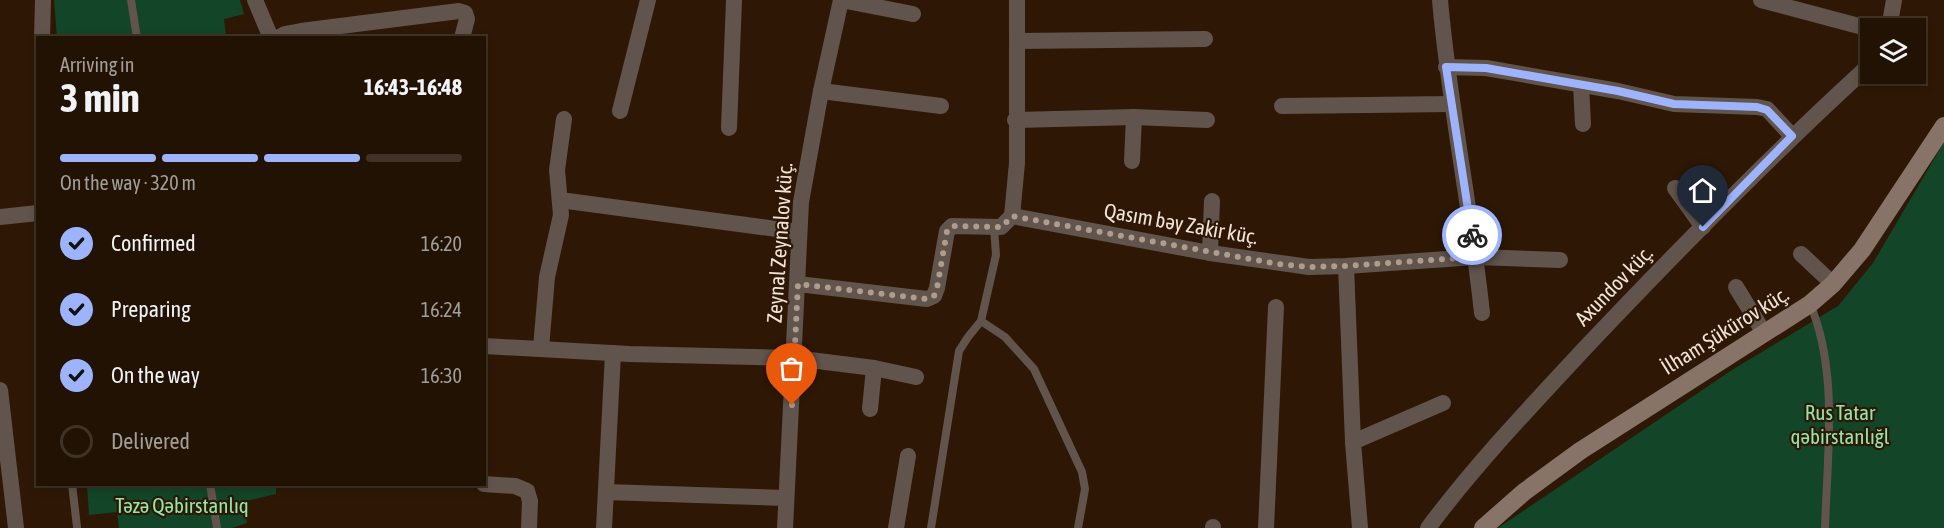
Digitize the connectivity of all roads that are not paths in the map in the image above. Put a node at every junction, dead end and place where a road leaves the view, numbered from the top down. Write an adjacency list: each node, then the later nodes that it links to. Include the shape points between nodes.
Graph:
1 (43, 0): 14 (street)
2 (130, 0): 15 (lane)
3 (255, 0): 16 (street)
4 (648, 0): 28 (street)
5 (734, 0): 35 (street)
6 (841, 0): 11 (street); 24 (street, Zeynal Zeynalov küç.)
7 (1017, 0): 20 (street)
8 (1440, 0): 21 (street)
9 (1761, 0): 13 (street)
10 (1894, 0): 12 (street)
11 (913, 14)
12 (1891, 18)
13 (1860, 26)
14 (42, 36)
15 (137, 36)
16 (270, 36)
17 (282, 36): 18 (street, via 459,11 465,13 466,19)
18 (462, 36)
19 (1205, 39): 20 (street)
20 (1017, 41): 31 (street)
21 (1446, 67): 23 (street, via 1486,68); 25 (street)
22 (1860, 74): 36 (street, Axundov küç.)
23 (1581, 85): 33 (street); 36 (street, via 1674,104 1757,107 1767,110)
24 (821, 91): 26 (street); 46 (street, Zeynal Zeynalov küç.)
25 (1452, 104): 27 (street); 49 (street)
26 (941, 106)
27 (1282, 106)
28 (620, 111)
29 (1134, 117): 31 (street); 32 (street); 37 (street)
30 (564, 119): 39 (street, via 557,170)
31 (1016, 120): 42 (street)
32 (1207, 120)
33 (1583, 124)
34 (1944, 126): 53 (street, İlham Şükürov küç., via 1862,250)
35 (729, 128)
36 (1792, 136): 45 (street, Axundov küç.)
37 (1132, 161)
38 (1675, 188): 45 (street)
39 (560, 200): 46 (street); 61 (street, via 559,226 546,277)
40 (1212, 201): 47 (street)
41 (36, 213): 43 (street)
42 (1012, 216): 44 (street, via 1002,227); 47 (street, Qasım bəy Zakir küç.)
43 (0, 217)
44 (994, 227): 52 (street, via 952,226 947,231 937,288 934,296 927,299); 58 (lane, via 996,255)
45 (1703, 227): 87 (street, Axundov küç., via 1490,450)
46 (799, 232): 52 (street, Zeynal Zeynalov küç.)
47 (1210, 253): 51 (street, Qasım bəy Zakir küç., via 1309,267)
48 (1801, 254): 53 (street)
49 (1476, 257): 50 (street, Qasım bəy Zakir küç.); 51 (street, Qasım bəy Zakir küç.); 57 (street)
50 (1560, 260)
51 (1346, 266): 69 (street)
52 (798, 284): 63 (street, Zeynal Zeynalov küç.)
53 (1833, 284): 55 (street, İlham Şükürov küç.)
54 (1736, 287): 59 (street)
55 (1810, 304): 59 (street, İlham Şükürov küç.); 89 (lane, via 1819,328 1828,399)
56 (1276, 307): 85 (street)
57 (1482, 313)
58 (981, 321): 83 (lane, via 959,351); 84 (lane, via 1005,337 1034,369 1082,472 1085,489)
59 (1764, 333): 88 (street, İlham Şükürov küç., via 1580,451)
60 (486, 346): 61 (street)
61 (541, 348): 62 (street)
62 (613, 353): 63 (street); 74 (street)
63 (794, 358): 64 (street); 75 (street, Zeynal Zeynalov küç.)
64 (874, 368): 65 (street); 68 (street)
65 (916, 377)
66 (0, 390): 77 (street)
67 (1443, 403): 69 (street)
68 (870, 409)
69 (1353, 442): 86 (street)
70 (908, 456): 82 (street)
71 (486, 484): 79 (street, via 527,491)
72 (72, 486): 76 (lane)
73 (210, 486): 78 (lane)
74 (606, 492): 75 (street); 80 (street)
75 (786, 498): 81 (street, Zeynal Zeynalov küç.)
76 (77, 527)
77 (16, 528)
78 (217, 528)
79 (529, 528)
80 (604, 528)
81 (785, 528)
82 (896, 528)
83 (931, 528)
84 (1078, 528)
85 (1266, 528)
86 (1360, 528)
87 (1428, 528)
88 (1483, 528)
89 (1825, 528)

